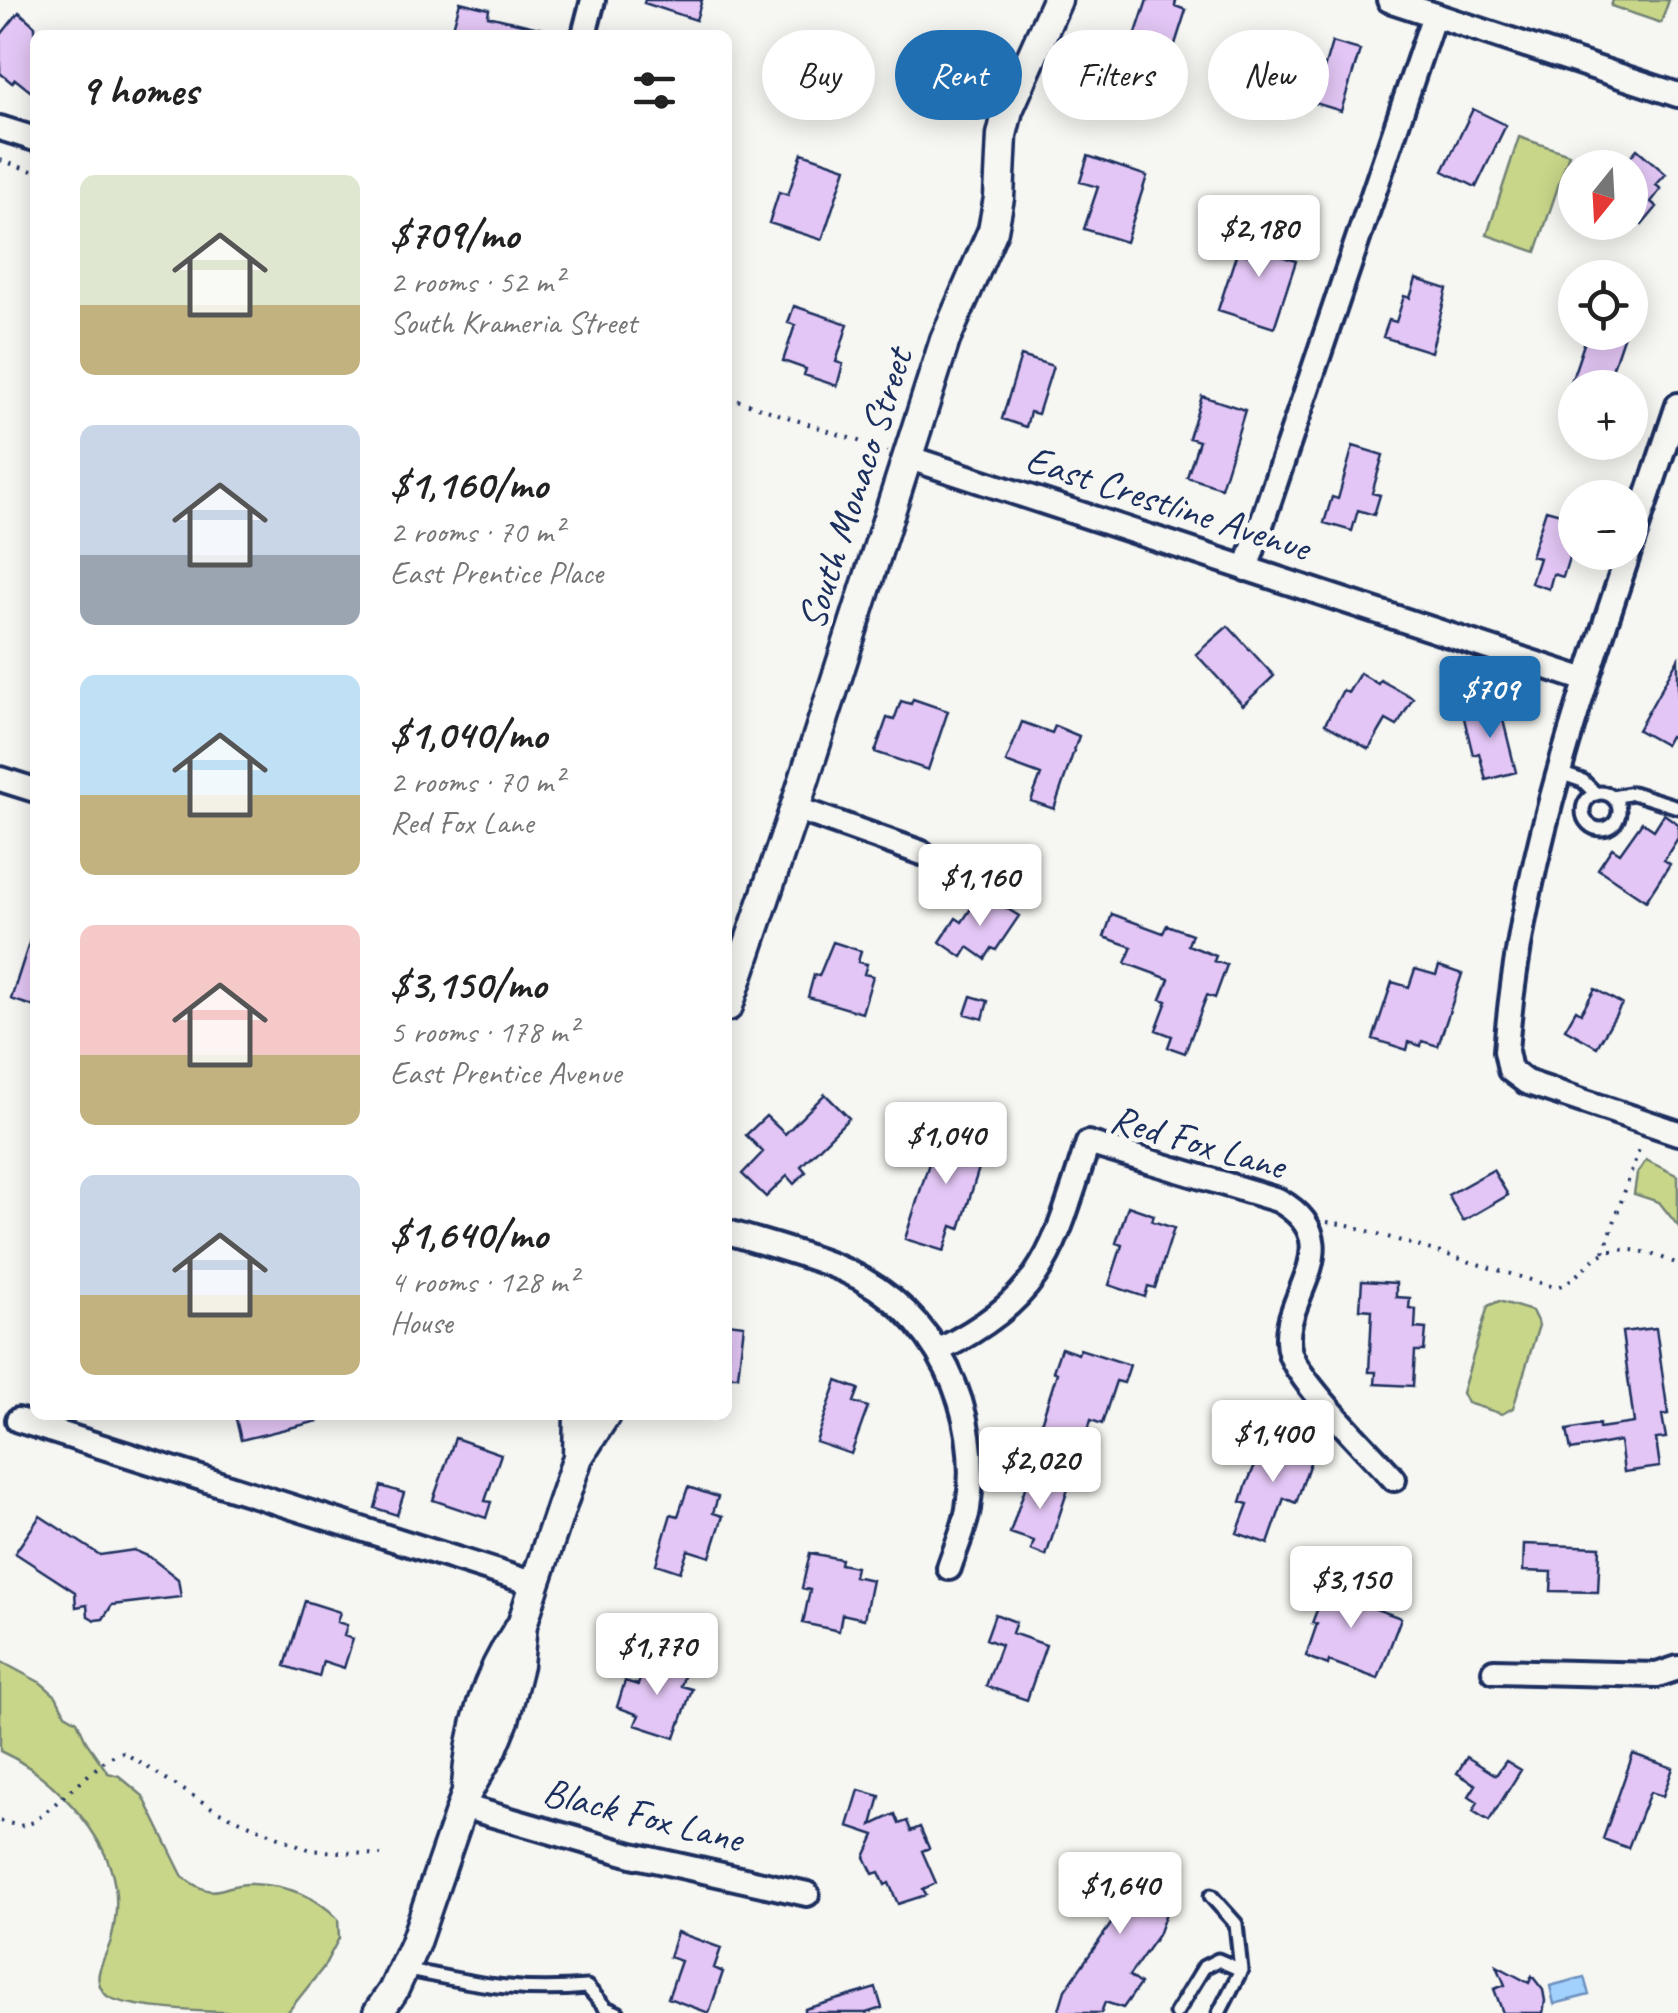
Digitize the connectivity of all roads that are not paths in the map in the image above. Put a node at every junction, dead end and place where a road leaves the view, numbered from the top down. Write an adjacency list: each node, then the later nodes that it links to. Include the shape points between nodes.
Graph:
1 (593, 0): 5 (street)
2 (1057, 0): 10 (street, South Monaco Street, via 1008,110 993,230 951,324)
3 (1389, 0): 4 (street)
4 (1434, 15): 6 (street); 12 (street)
5 (585, 30)
6 (1678, 95)
7 (0, 128): 8 (street)
8 (30, 138)
9 (1678, 405): 11 (street)
10 (907, 457): 12 (street, East Crestline Avenue); 21 (street, South Monaco Street)
11 (1648, 494)
12 (1246, 568): 14 (street, East Crestline Avenue)
13 (1622, 570): 14 (street)
14 (1586, 680): 15 (street)
15 (1557, 772): 18 (lane); 24 (street, via 1520,941 1507,1035 1510,1070 1542,1089)
16 (0, 779): 17 (street)
17 (30, 788)
18 (1596, 794): 19 (lane); 19 (lane, via 1583,811 1596,828 1617,820)
19 (1613, 797): 20 (lane, via 1633,793)
20 (1678, 807)
21 (795, 808): 22 (street); 23 (street, South Monaco Street)
22 (922, 853)
23 (732, 994)
24 (1678, 1132)
25 (732, 1233): 26 (street, via 845,1270 893,1300)
26 (938, 1351): 31 (street, Red Fox Lane, via 996,1318 1038,1273 1088,1142 1278,1200 1304,1220 1312,1247 1290,1353 1305,1380); 32 (street, via 954,1381 972,1452 968,1514)
27 (18, 1420): 33 (street)
28 (579, 1420): 30 (street)
29 (602, 1420): 30 (street)
30 (578, 1457): 33 (street)
31 (1394, 1479)
32 (949, 1568)
33 (535, 1584): 36 (street, via 522,1625 481,1702)
34 (1678, 1668): 35 (street, via 1657,1675)
35 (1494, 1671)
36 (464, 1799): 37 (street, Black Fox Lane, via 632,1855); 39 (street)
37 (807, 1894)
38 (1211, 1896): 40 (lane, via 1236,1924)
39 (412, 1958): 41 (street); 42 (street); 43 (lane, via 492,1987 587,1986)
40 (1241, 1970): 44 (lane, via 1218,1960 1204,1967); 45 (lane)
41 (378, 2013)
42 (401, 2013)
43 (618, 2013)
44 (1176, 2013)
45 (1220, 2013)

